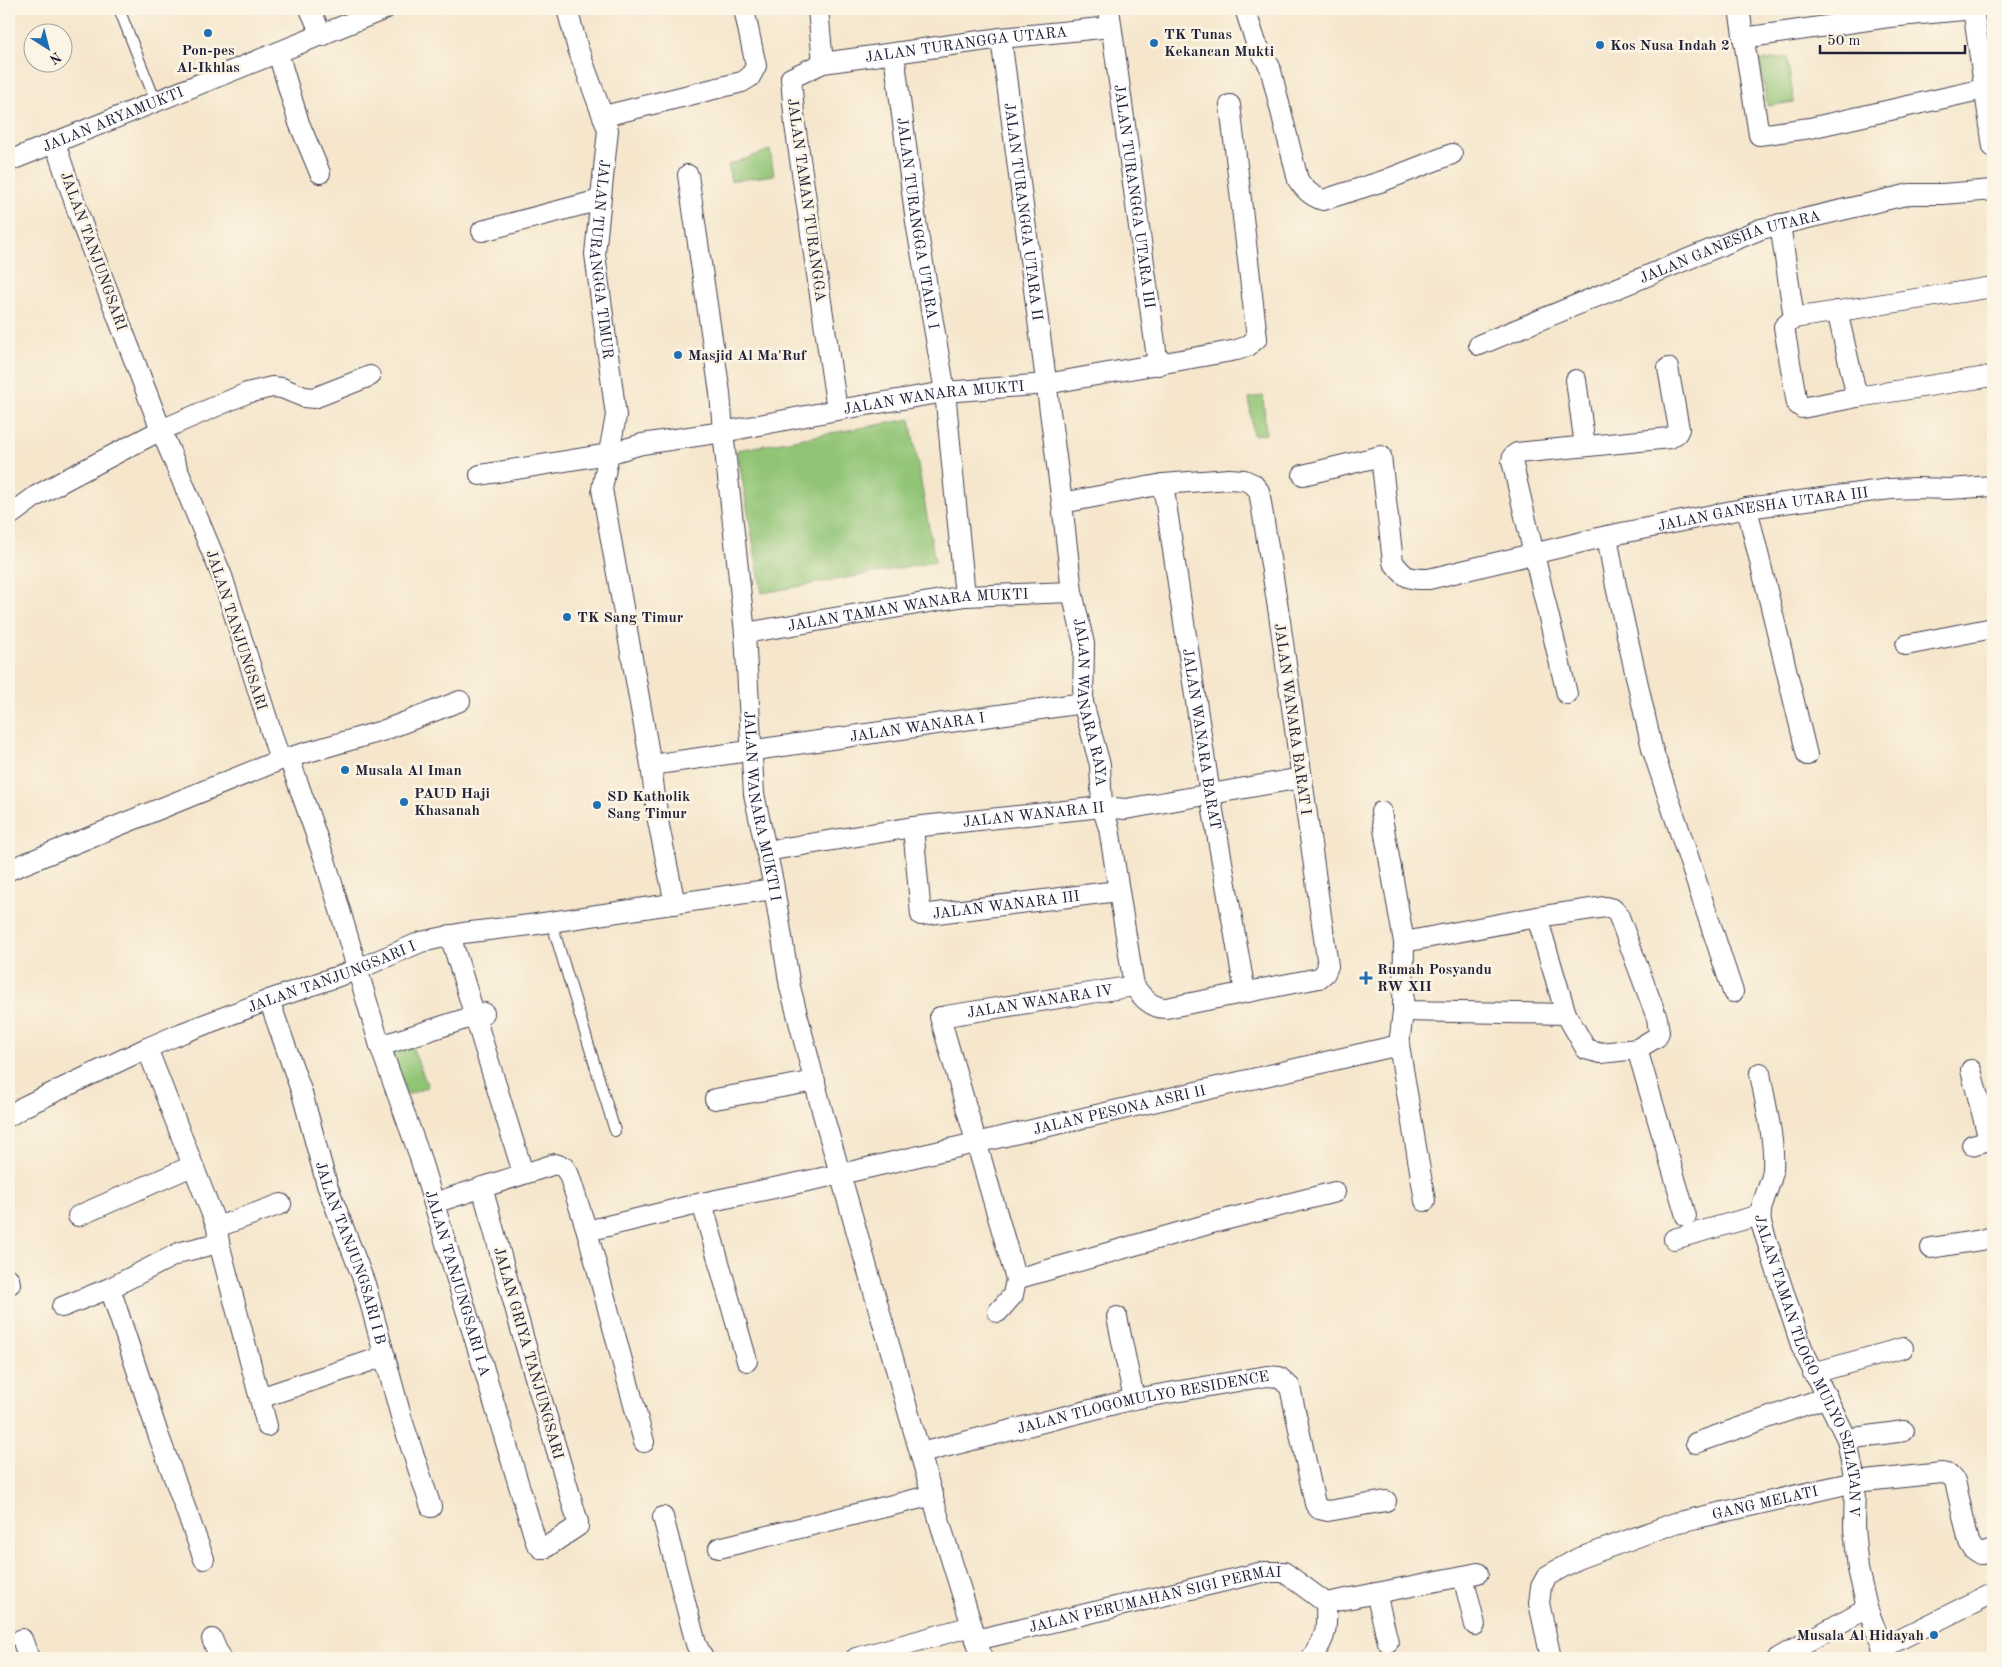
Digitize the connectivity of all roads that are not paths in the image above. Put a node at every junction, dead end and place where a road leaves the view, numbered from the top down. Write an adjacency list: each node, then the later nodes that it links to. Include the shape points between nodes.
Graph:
1 (119, 9): 18 (lane)
2 (310, 9): 11 (street)
3 (385, 9): 11 (street, JALAN ARYAMUKTI)
4 (567, 9): 20 (street, JALAN TURANGGA TIMUR, via 578,49)
5 (744, 9): 20 (street, via 756,66 750,76 742,82)
6 (818, 9): 16 (street)
7 (1245, 9): 23 (street, via 1256,43 1270,67 1298,180 1304,190 1323,200)
8 (1739, 9): 13 (street)
9 (1973, 9): 13 (street, via 1889,16); 17 (street)
10 (1110, 18): 12 (street, JALAN TURANGGA UTARA); 35 (street, JALAN TURANGGA UTARA III)
11 (322, 36): 14 (street, JALAN ARYAMUKTI)
12 (1001, 38): 15 (street, JALAN TURANGGA UTARA); 40 (street, JALAN TURANGGA UTARA II)
13 (1742, 38): 17 (street, via 1759,134 1810,128)
14 (278, 53): 18 (street, JALAN ARYAMUKTI); 25 (street)
15 (894, 54): 16 (street, JALAN TURANGGA UTARA); 41 (street, JALAN TURANGGA UTARA I, via 916,222)
16 (823, 63): 43 (street, JALAN TAMAN TURANGGA, via 791,78)
17 (1984, 89): 22 (street)
18 (156, 102): 21 (street, JALAN ARYAMUKTI)
19 (1230, 105): 35 (street, JALAN WANARA MUKTI, via 1257,338 1238,350)
20 (604, 116): 28 (street, JALAN TURANGGA TIMUR, via 608,130)
21 (55, 143): 24 (street, JALAN ARYAMUKTI); 44 (street, JALAN TANJUNGSARI, via 82,224)
22 (1993, 147)
23 (1452, 154)
24 (9, 161)
25 (320, 173)
26 (688, 175): 45 (street, JALAN WANARA MUKTI I)
27 (1993, 190): 29 (street, JALAN GANESHA UTARA, via 1910,194)
28 (600, 200): 30 (street); 47 (street, JALAN TURANGGA TIMUR, via 595,254 616,416)
29 (1780, 224): 33 (street); 34 (street, JALAN GANESHA UTARA, via 1760,229)
30 (482, 231)
31 (1993, 287): 32 (street)
32 (1837, 311): 33 (street); 42 (street)
33 (1794, 318): 42 (street, via 1784,327 1797,404 1802,408)
34 (1478, 344)
35 (1158, 364): 40 (street, JALAN WANARA MUKTI)
36 (1668, 368): 46 (street, via 1679,429 1674,436)
37 (370, 376): 44 (street, via 314,398 282,388 253,391)
38 (1993, 376): 42 (street)
39 (1576, 380): 46 (street)
40 (1046, 384): 41 (street, JALAN WANARA MUKTI); 52 (street, JALAN WANARA RAYA)
41 (945, 392): 43 (street, JALAN WANARA MUKTI); 58 (street, JALAN TURANGGA UTARA I)
42 (1857, 396)
43 (837, 410): 45 (street, JALAN WANARA MUKTI)
44 (161, 430): 54 (street, via 36,496); 67 (street, JALAN TANJUNGSARI, via 222,576)
45 (723, 432): 47 (street, JALAN WANARA MUKTI, via 642,444); 60 (street, JALAN WANARA MUKTI I)
46 (1585, 446): 56 (street, via 1517,453 1514,456 1512,461)
47 (608, 454): 49 (street, JALAN WANARA MUKTI); 68 (street, JALAN TURANGGA TIMUR, via 602,489)
48 (1303, 475): 56 (street, JALAN GANESHA UTARA III, via 1380,456 1394,562 1403,575 1411,579 1429,579)
49 (480, 476)
50 (1163, 484): 52 (street); 69 (street, JALAN WANARA BARAT I, via 1244,480 1259,491); 70 (street, JALAN WANARA BARAT)
51 (1993, 486): 53 (street, JALAN GANESHA UTARA III, via 1949,490 1890,489)
52 (1062, 503): 57 (street, JALAN WANARA RAYA)
53 (1747, 508): 55 (street, JALAN GANESHA UTARA III); 66 (street)
54 (9, 516)
55 (1607, 536): 56 (street, JALAN GANESHA UTARA III); 86 (street, via 1652,748)
56 (1535, 553): 62 (street)
57 (1072, 592): 58 (street, JALAN TAMAN WANARA MUKTI); 64 (street, JALAN WANARA RAYA, via 1084,644)
58 (965, 596): 60 (street, JALAN TAMAN WANARA MUKTI)
59 (1993, 628): 61 (street)
60 (745, 633): 65 (street, JALAN WANARA MUKTI I)
61 (1906, 645)
62 (1567, 694)
63 (460, 701): 67 (street, via 382,731)
64 (1083, 703): 65 (street, JALAN WANARA I); 71 (street, JALAN WANARA RAYA, via 1100,765)
65 (750, 751): 68 (street, JALAN WANARA I); 74 (street, JALAN WANARA MUKTI I, via 754,794)
66 (1807, 755)
67 (284, 759): 75 (street); 83 (street, JALAN TANJUNGSARI, via 326,863)
68 (651, 765): 78 (street, JALAN TURANGGA TIMUR, via 658,821)
69 (1301, 778): 70 (street, JALAN WANARA II); 85 (street, JALAN WANARA BARAT I, via 1328,966 1319,978)
70 (1210, 794): 71 (street, JALAN WANARA II, via 1126,808); 85 (street, JALAN WANARA BARAT)
71 (1102, 807): 73 (street, JALAN WANARA II); 77 (street, JALAN WANARA RAYA, via 1109,828)
72 (1381, 812): 82 (street)
73 (913, 827): 74 (street, JALAN WANARA II); 77 (street, JALAN WANARA III, via 921,915)
74 (766, 851): 76 (street, JALAN WANARA MUKTI I)
75 (9, 870)
76 (773, 889): 78 (street, JALAN TANJUNGSARI I); 97 (street, JALAN WANARA MUKTI I, via 790,987)
77 (1118, 891): 84 (street, JALAN WANARA RAYA)
78 (675, 904): 80 (street, JALAN TANJUNGSARI I)
79 (1537, 917): 82 (street); 90 (street); 94 (street, via 1605,907 1618,914 1657,1018 1659,1032 1657,1037)
80 (552, 921): 81 (street, JALAN TANJUNGSARI I); 100 (lane)
81 (457, 934): 83 (street, JALAN TANJUNGSARI I, via 421,942); 89 (street)
82 (1404, 942): 88 (street)
83 (356, 970): 87 (street, JALAN TANJUNGSARI I); 92 (street, JALAN TANJUNGSARI I A)
84 (1134, 986): 85 (street, via 1144,998 1160,1008); 102 (street, JALAN WANARA IV, via 943,1016)
85 (1245, 992)
86 (1733, 992)
87 (269, 1000): 93 (street, JALAN TANJUNGSARI I); 126 (street, JALAN TANJUNGSARI I B, via 302,1093 327,1185 365,1284)
88 (1404, 1011): 90 (street); 91 (street)
89 (479, 1014): 92 (street); 104 (street)
90 (1566, 1014): 94 (street, via 1586,1050 1601,1053)
91 (1399, 1045): 102 (street, JALAN PESONA ASRI II); 108 (street)
92 (380, 1046): 109 (street, JALAN TANJUNGSARI I A)
93 (147, 1048): 99 (street, JALAN TANJUNGSARI I); 103 (street)
94 (1637, 1049): 114 (street)
95 (1971, 1070): 101 (street)
96 (1760, 1073): 112 (street, JALAN TAMAN TLOGO MULYO SELATAN V, via 1773,1155 1772,1172)
97 (815, 1081): 98 (street); 105 (street, JALAN WANARA MUKTI I)
98 (715, 1099)
99 (9, 1116)
100 (615, 1131)
101 (1984, 1141)
102 (976, 1142): 105 (street, JALAN PESONA ASRI II); 120 (street)
103 (192, 1166): 113 (street); 116 (street)
104 (527, 1173): 106 (street); 115 (street, via 555,1164 564,1167)
105 (841, 1174): 110 (street, JALAN PESONA ASRI II); 137 (street, JALAN WANARA MUKTI I)
106 (482, 1187): 109 (street); 143 (street, JALAN GRIYA TANJUNGSARI)
107 (1335, 1192): 120 (street, via 1216,1222)
108 (1425, 1200)
109 (434, 1203): 143 (street, JALAN TANJUNGSARI I A, via 539,1546 544,1548 578,1526)
110 (702, 1203): 115 (street, JALAN PESONA ASRI II); 127 (street)
111 (281, 1204): 116 (street)
112 (1760, 1215): 118 (street); 128 (street, JALAN TAMAN TLOGO MULYO SELATAN V, via 1788,1307)
113 (78, 1216)
114 (1686, 1216)
115 (586, 1231): 135 (street)
116 (218, 1235): 121 (street); 130 (street)
117 (1993, 1237): 119 (street)
118 (1674, 1239)
119 (1931, 1248)
120 (1016, 1280): 123 (street, via 1013,1296)
121 (110, 1288): 122 (street); 146 (street)
122 (62, 1307)
123 (998, 1312)
124 (1118, 1317): 131 (street)
125 (1904, 1348): 128 (street)
126 (385, 1356): 130 (street); 141 (street, JALAN TANJUNGSARI I B)
127 (747, 1361)
128 (1813, 1372): 129 (street, JALAN TAMAN TLOGO MULYO SELATAN V)
129 (1827, 1397): 134 (street, JALAN TAMAN TLOGO MULYO SELATAN V); 136 (street)
130 (260, 1398): 132 (street)
131 (1134, 1399): 137 (street, JALAN TLOGOMULYO RESIDENCE); 140 (street, JALAN TLOGOMULYO RESIDENCE, via 1268,1376 1279,1377 1290,1387 1315,1504 1319,1509 1328,1511)
132 (267, 1426)
133 (1904, 1431): 134 (street)
134 (1847, 1439): 138 (street, JALAN TAMAN TLOGO MULYO SELATAN V)
135 (644, 1442)
136 (1696, 1443)
137 (921, 1453): 139 (street, JALAN WANARA MUKTI I)
138 (1855, 1482): 145 (street, GANG MELATI, via 1942,1473 1950,1475 1955,1481 1973,1549 1981,1554); 150 (street, JALAN TAMAN TLOGO MULYO SELATAN V, via 1854,1528 1858,1569); 162 (street, GANG MELATI, via 1675,1523 1577,1559 1548,1576 1542,1587 1539,1603)
139 (933, 1495): 144 (street); 154 (street, JALAN WANARA MUKTI I)
140 (1386, 1501)
141 (431, 1507)
142 (663, 1517): 159 (street, via 696,1644)
143 (577, 1518)
144 (719, 1548)
145 (1993, 1550)
146 (204, 1559)
147 (1376, 1593): 149 (street); 151 (street, via 1470,1574); 155 (street)
148 (1993, 1593): 156 (street)
149 (1326, 1603): 154 (street, JALAN PERUMAHAN SIGI PERMAI, via 1284,1572 1263,1572); 161 (street, via 1327,1629)
150 (1867, 1608): 156 (street, JALAN TAMAN TLOGO MULYO SELATAN V); 163 (street)
151 (1475, 1624)
152 (22, 1639): 157 (street)
153 (212, 1639): 158 (street)
154 (977, 1641): 160 (street, JALAN PERUMAHAN SIGI PERMAI)
155 (1388, 1642)
156 (1884, 1653)
157 (28, 1658)
158 (220, 1658)
159 (703, 1658)
160 (856, 1658)
161 (1311, 1658)
162 (1551, 1658)
163 (1778, 1658)

